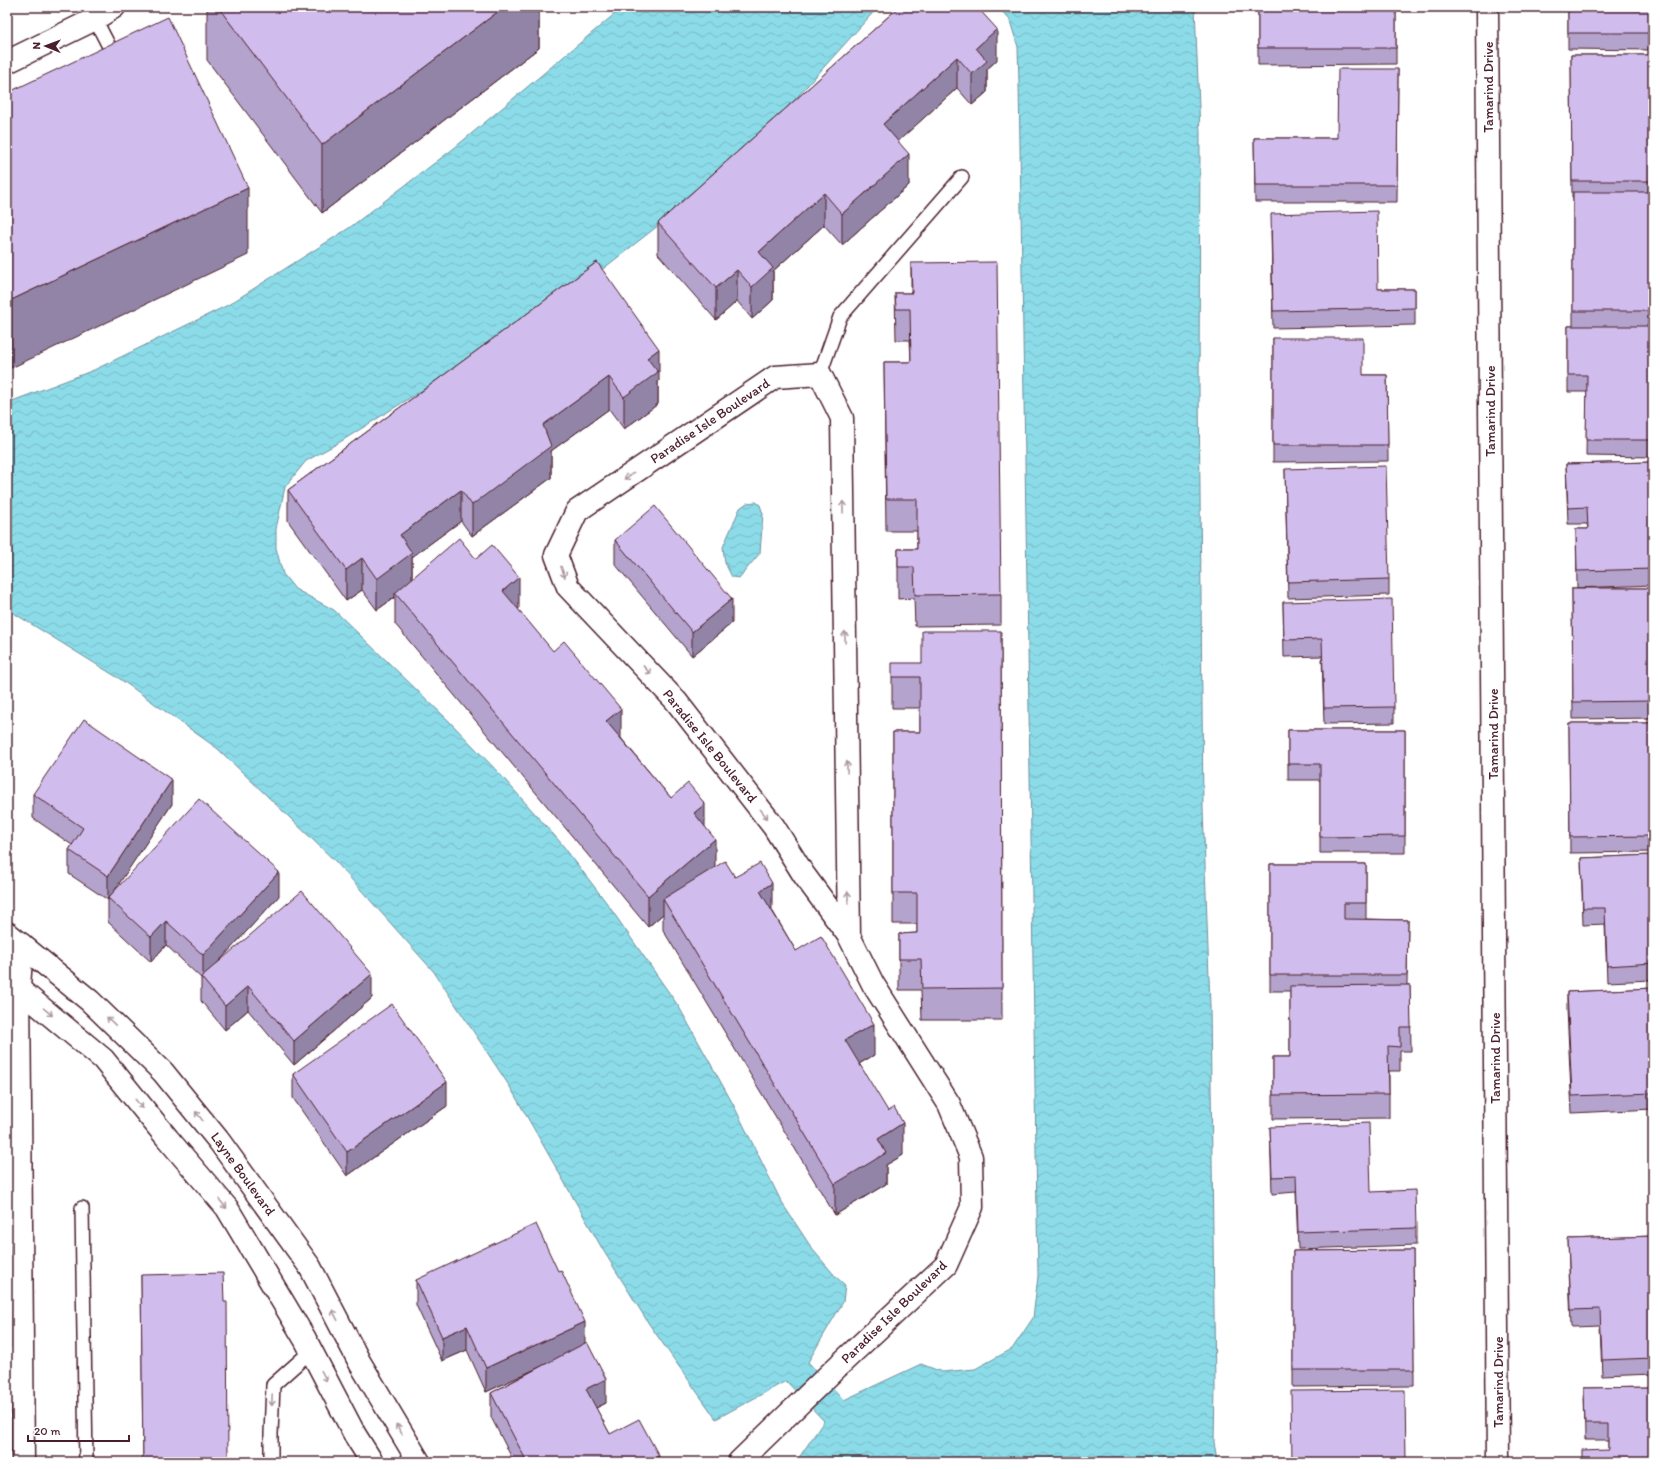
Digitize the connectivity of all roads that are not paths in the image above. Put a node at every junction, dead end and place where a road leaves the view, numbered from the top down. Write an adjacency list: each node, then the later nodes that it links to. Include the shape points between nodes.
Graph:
1 (114, 7): 3 (street)
2 (1487, 7): 20 (street, Tamarind Drive)
3 (94, 19): 4 (street); 5 (lane)
4 (7, 62)
5 (122, 72)
6 (962, 177): 7 (lane, via 840,317)
7 (820, 374): 8 (street, Paradise Isle Boulevard, one-way to 7, via 842,418); 8 (street, Paradise Isle Boulevard, one-way to 8, via 775,377 577,511 556,554 568,587 676,701 774,827 804,875)
8 (849, 936): 19 (street, Paradise Isle Boulevard, via 873,984 949,1104 971,1157 972,1207 946,1265)
9 (14, 939): 10 (street); 18 (street, Layne Boulevard, one-way to 9, via 360,1363 310,1267 219,1141 163,1072 90,1001)
10 (13, 983): 12 (street, one-way to 12, via 103,1059 227,1208); 13 (street)
11 (82, 1208): 15 (lane)
12 (311, 1351): 16 (lane, one-way to 16, via 272,1386); 17 (street, one-way to 17)
13 (14, 1354): 14 (street)
14 (23, 1462)
15 (86, 1462)
16 (271, 1462)
17 (372, 1462)
18 (419, 1462)
19 (739, 1462)
20 (1498, 1462)

